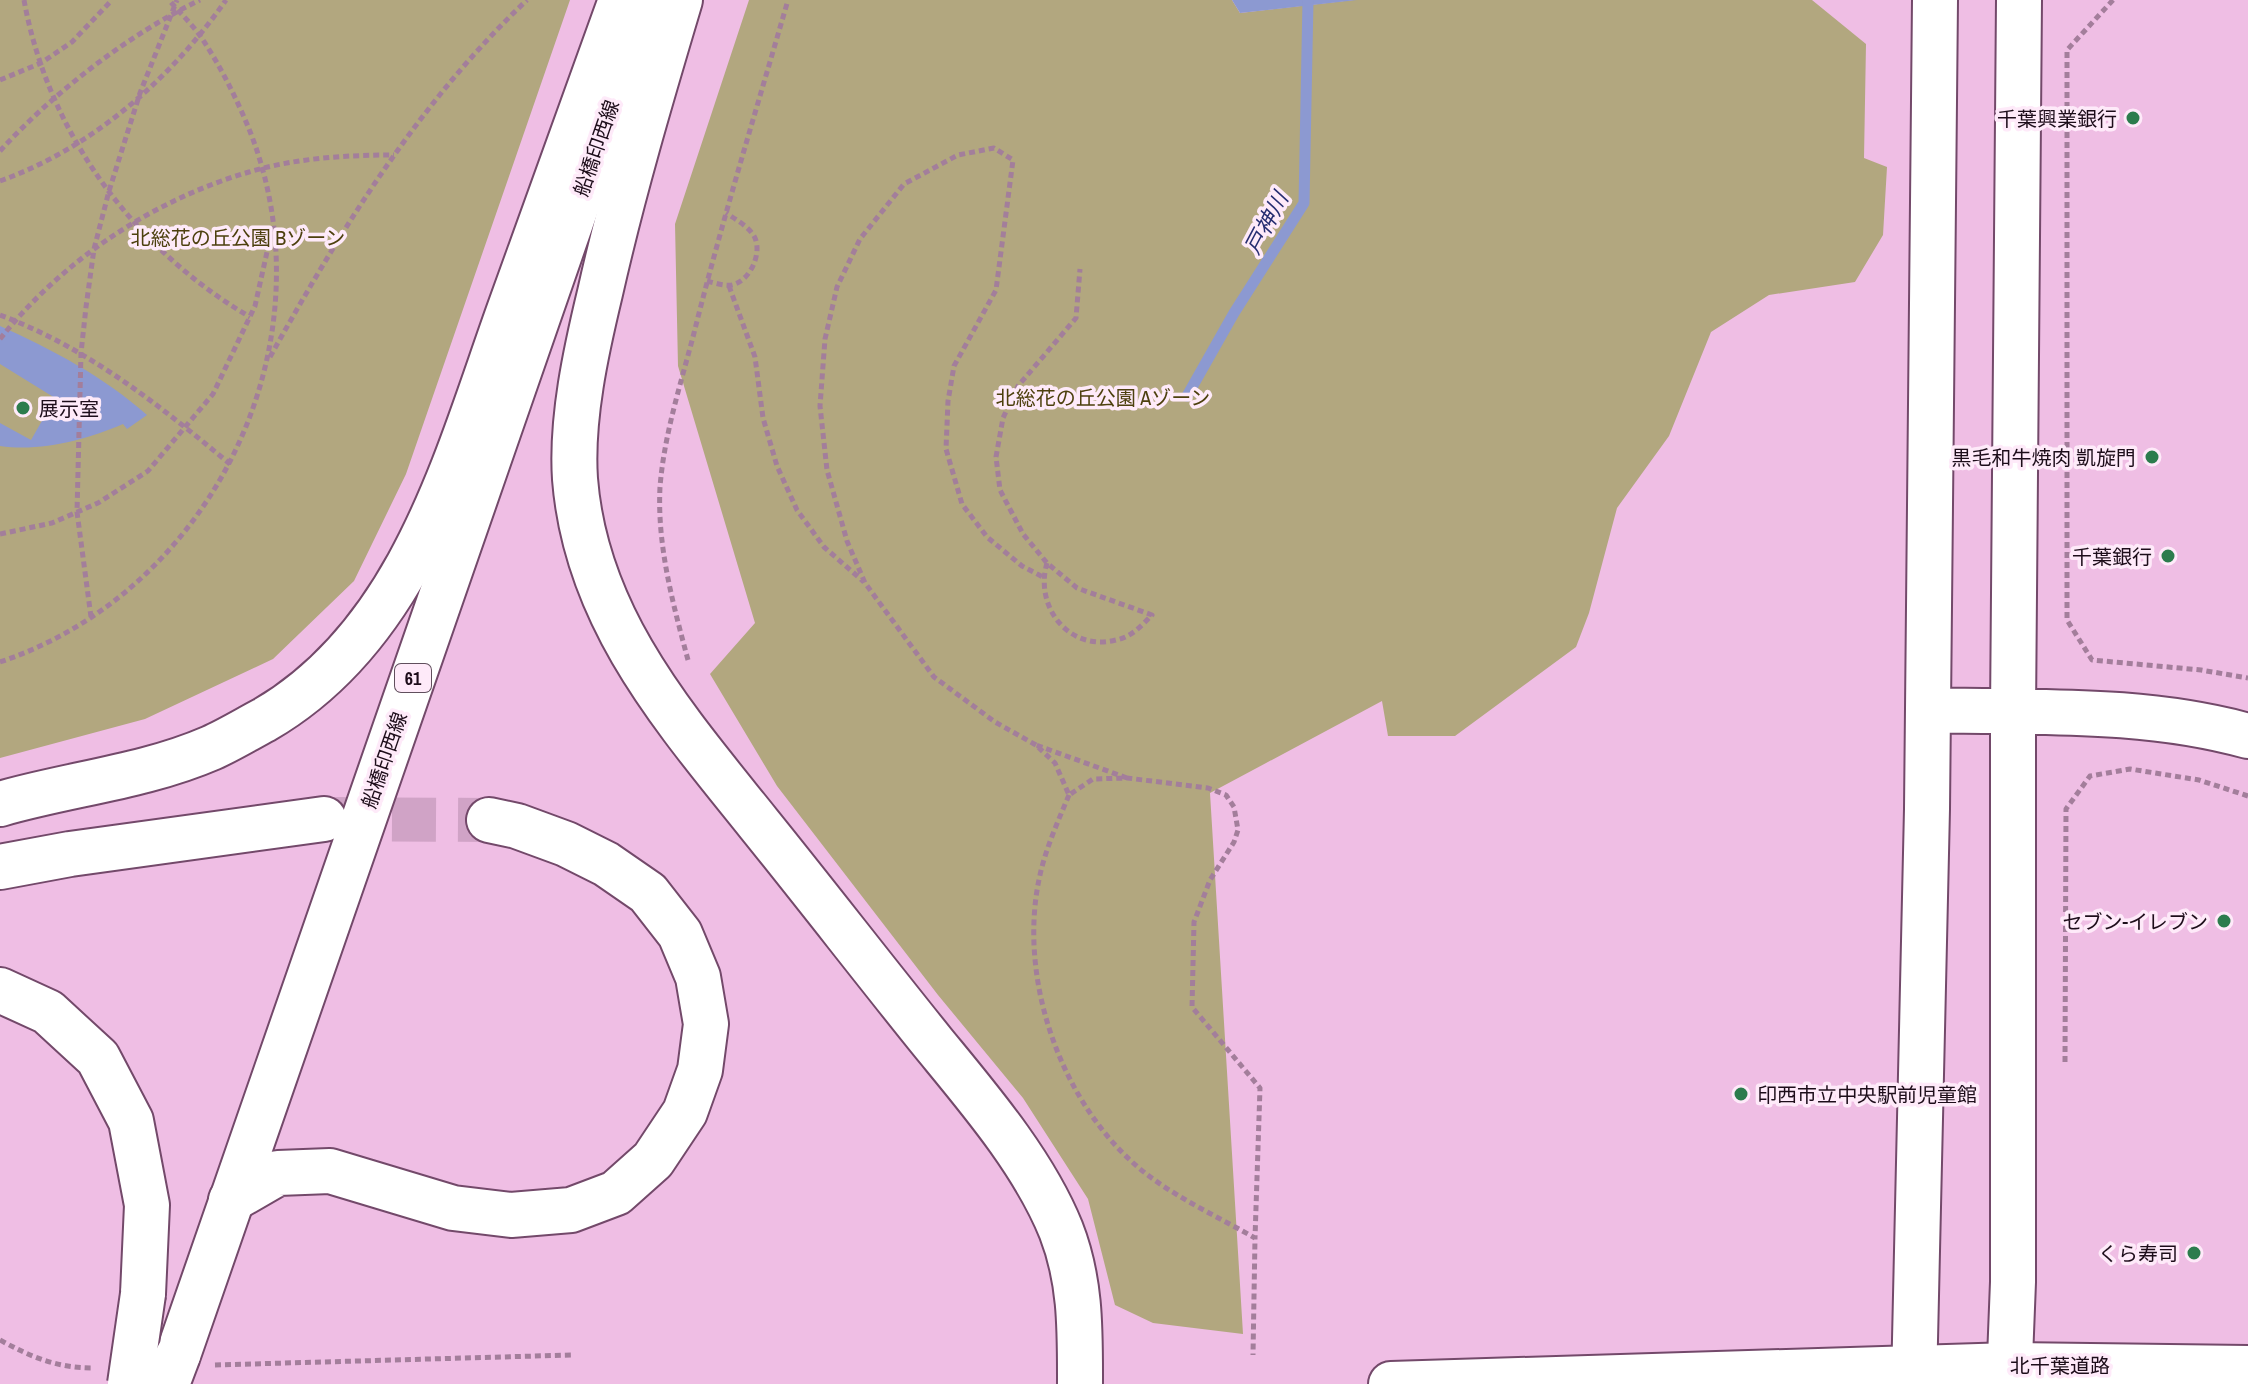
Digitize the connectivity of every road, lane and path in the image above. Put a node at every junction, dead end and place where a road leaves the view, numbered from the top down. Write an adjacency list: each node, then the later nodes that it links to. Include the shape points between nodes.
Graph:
1 (24, 0): 17 (path)
2 (112, 0): 17 (path, via 72,42)
3 (169, 0): 14 (path)
4 (200, 0): 14 (path)
5 (226, 0): 16 (path)
6 (527, 0): 23 (path, via 451,80)
7 (621, 0): 58 (main road, via 452,470 415,556 349,652 267,718 210,748)
8 (648, 0): 64 (main road, 船橋印西線 / 61)
9 (680, 0): 74 (main road, via 590,334 578,409 575,478 589,557 624,642 684,732 1031,1171 1061,1231 1079,1293)
10 (788, 0): 27 (path)
11 (1935, 0): 51 (main road)
12 (2019, 0): 52 (main road)
13 (2113, 0): 50 (path, via 2067,50 2067,620 2092,660)
14 (177, 6): 15 (path); 16 (path)
15 (171, 16): 19 (path); 20 (path)
16 (200, 36): 19 (path); 24 (path, via 229,84)
17 (41, 63): 18 (path); 20 (path)
18 (0, 80)
19 (138, 99): 21 (path); 26 (path)
20 (54, 100): 21 (path); 22 (path)
21 (76, 143): 25 (path); 26 (path)
22 (0, 151)
23 (394, 155): 24 (path, via 346,155); 39 (path)
24 (261, 169): 28 (path, via 163,206); 29 (path)
25 (0, 181)
26 (109, 191): 28 (path); 30 (path)
27 (726, 213): 32 (path); 33 (path, via 756,239 751,271)
28 (133, 223): 30 (path); 35 (path, via 215,296)
29 (272, 228): 35 (path); 39 (path, via 275,304)
30 (94, 249): 36 (path); 38 (path)
31 (1080, 269): 44 (path, via 1076,318 1018,386 1003,418 996,457 1000,490 1023,534)
32 (707, 281): 33 (path); 49 (path, via 660,487 662,542)
33 (729, 286): 46 (path, via 755,357 763,418 777,466 797,510 824,547)
34 (0, 315): 36 (path)
35 (250, 317): 40 (path, via 213,394)
36 (15, 320): 37 (path); 38 (path)
37 (0, 339)
38 (81, 353): 40 (path); 42 (path)
39 (267, 361): 41 (path)
40 (186, 428): 41 (path); 42 (path, via 148,471)
41 (230, 464): 47 (path, via 198,516 162,559)
42 (77, 512): 43 (path); 47 (path)
43 (0, 534)
44 (1047, 563): 45 (path); 45 (path, via 1077,588 1152,615 1119,640 1081,639 1051,614)
45 (1043, 577): 46 (path, via 987,537 962,504 946,449 954,366 996,290 1013,160 994,148 958,155 904,184 860,239 837,287 825,339 820,406 827,470)
46 (865, 583): 54 (path, via 934,677)
47 (91, 617): 48 (path)
48 (0, 662)
49 (689, 665)
50 (2248, 678)
51 (1928, 710): 52 (main road); 73 (main road)
52 (2013, 712): 53 (main road, via 2131,715); 71 (main road)
53 (2248, 736)
54 (1036, 745): 55 (path); 56 (path, via 1055,763)
55 (1127, 778): 56 (path, via 1093,779); 65 (path, via 1208,788 1226,795 1234,807 1234,842 1210,880 1194,922 1192,1007 1260,1088)
56 (1069, 795): 65 (path, via 1040,876 1034,924 1037,986 1053,1042 1078,1096 1148,1176)
57 (2248, 796): 63 (path, via 2199,780 2130,769 2090,776 2066,809)
58 (0, 804)
59 (324, 819): 61 (main road)
60 (489, 820): 64 (main road, via 566,844 606,864 648,893 680,934 698,977 706,1024 700,1070 685,1112 653,1160 616,1193 571,1210 511,1215 453,1208 330,1171 278,1173)
61 (0, 867)
62 (0, 990): 72 (main road, bridge, via 48,1012 98,1058 131,1121 147,1205 143,1294)
63 (2065, 1062)
64 (231, 1200): 69 (main road, 船橋印西線 / 61)
65 (1255, 1238): 68 (path)
66 (0, 1340): 72 (path, via 57,1366)
67 (572, 1355): 69 (path)
68 (1253, 1355)
69 (186, 1368)
70 (2248, 1368): 71 (main road, 北千葉道路)
71 (2010, 1374): 73 (main road, 北千葉道路)
72 (116, 1376)
73 (1914, 1376): 75 (main road, 北千葉道路)
74 (1080, 1384)
75 (1391, 1384)

